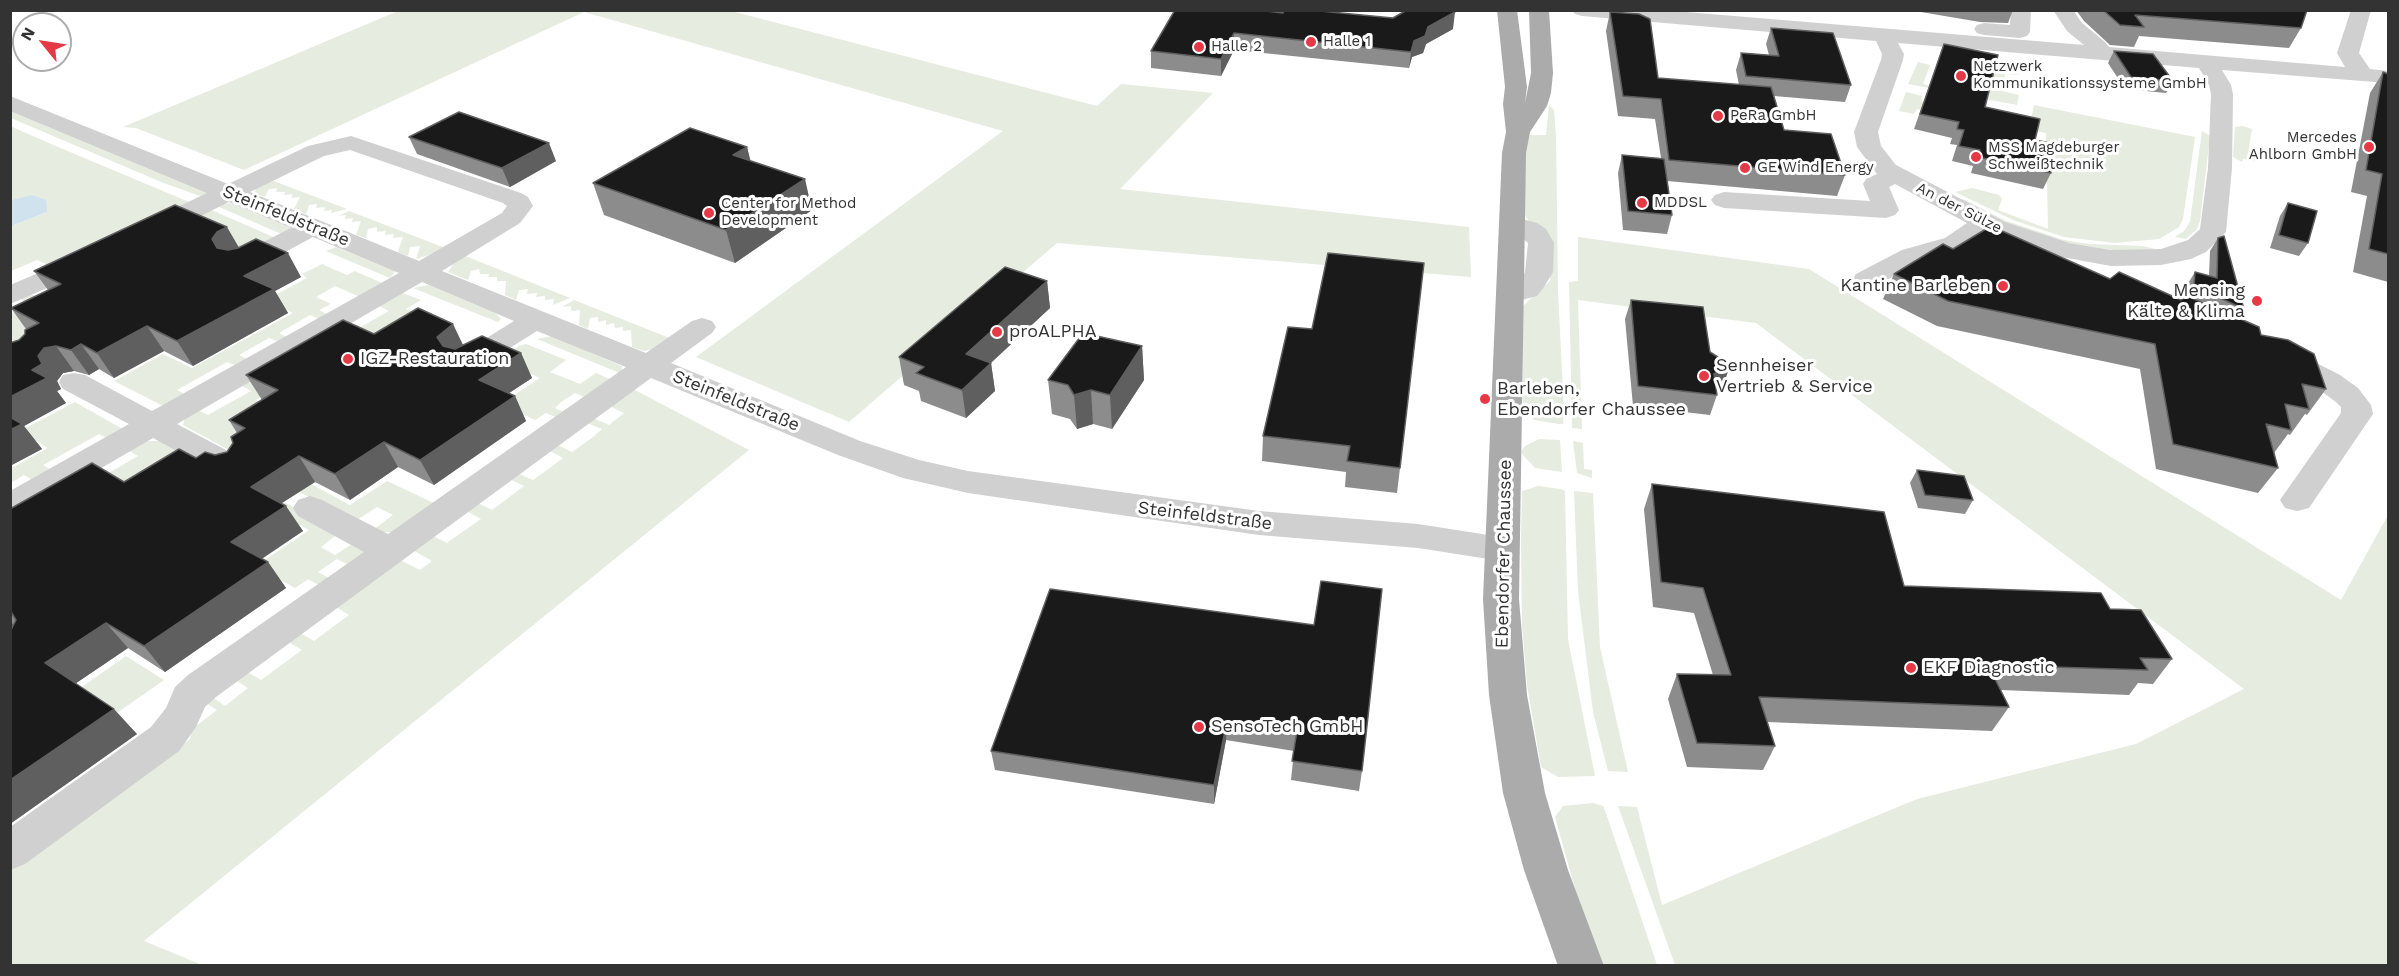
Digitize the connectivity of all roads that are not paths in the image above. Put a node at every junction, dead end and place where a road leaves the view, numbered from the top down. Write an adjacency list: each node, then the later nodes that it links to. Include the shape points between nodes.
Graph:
1 (1507, 10): 17 (main road, Ebendorfer Chaussee)
2 (1539, 10): 17 (main road, Ebendorfer Chaussee, via 1540,93)
3 (1582, 10): 7 (street)
4 (2021, 10): 10 (street)
5 (2063, 10): 9 (street)
6 (2361, 10): 14 (street, via 2348,53)
7 (1801, 17): 8 (street); 10 (street)
8 (1884, 36): 10 (street); 18 (street, An der Sülze, via 1892,60 1866,132 1878,161)
9 (2085, 36): 11 (street); 13 (street, via 2255,49)
10 (2022, 40): 11 (street)
11 (2102, 53): 12 (street)
12 (2206, 62): 13 (street); 23 (street, An der Sülze, via 2222,94 2213,232 2197,246 2161,257 2111,258)
13 (2273, 68): 14 (street)
14 (2363, 75): 15 (street)
15 (2388, 77)
16 (10, 103): 19 (street, Steinfeldstraße)
17 (1518, 132): 40 (main road, Ebendorfer Chaussee, via 1514,153)
18 (1894, 175): 20 (street, via 1875,184 1886,210); 21 (street, An der Sülze)
19 (229, 193): 22 (street, Steinfeldstraße); 25 (street, via 316,151 351,142 519,202 518,212 504,224); 28 (street)
20 (1724, 201)
21 (1983, 223): 23 (street, An der Sülze); 26 (street, via 1954,244 1911,256)
22 (313, 227): 24 (street); 25 (street, Steinfeldstraße)
23 (2065, 250): 27 (street, via 2090,269)
24 (242, 264)
25 (422, 272): 29 (street, Steinfeldstraße); 35 (street)
26 (1866, 280)
27 (2119, 283)
28 (10, 297)
29 (536, 319): 32 (street); 33 (street, Steinfeldstraße)
30 (702, 327): 33 (street)
31 (2259, 346): 37 (street, via 2329,382 2356,405 2357,414)
32 (466, 363)
33 (650, 366): 40 (street, Steinfeldstraße, via 849,448 942,478 1215,518 1418,536); 41 (street)
34 (74, 382): 35 (street)
35 (153, 424): 36 (street); 38 (street)
36 (232, 467)
37 (2297, 500)
38 (10, 506)
39 (310, 508): 41 (street)
40 (1501, 549): 43 (main road, Ebendorfer Chaussee, via 1504,660 1516,752 1546,870)
41 (391, 551): 42 (street, via 202,686 189,698 182,716 165,739)
42 (10, 851)
43 (1581, 966)

